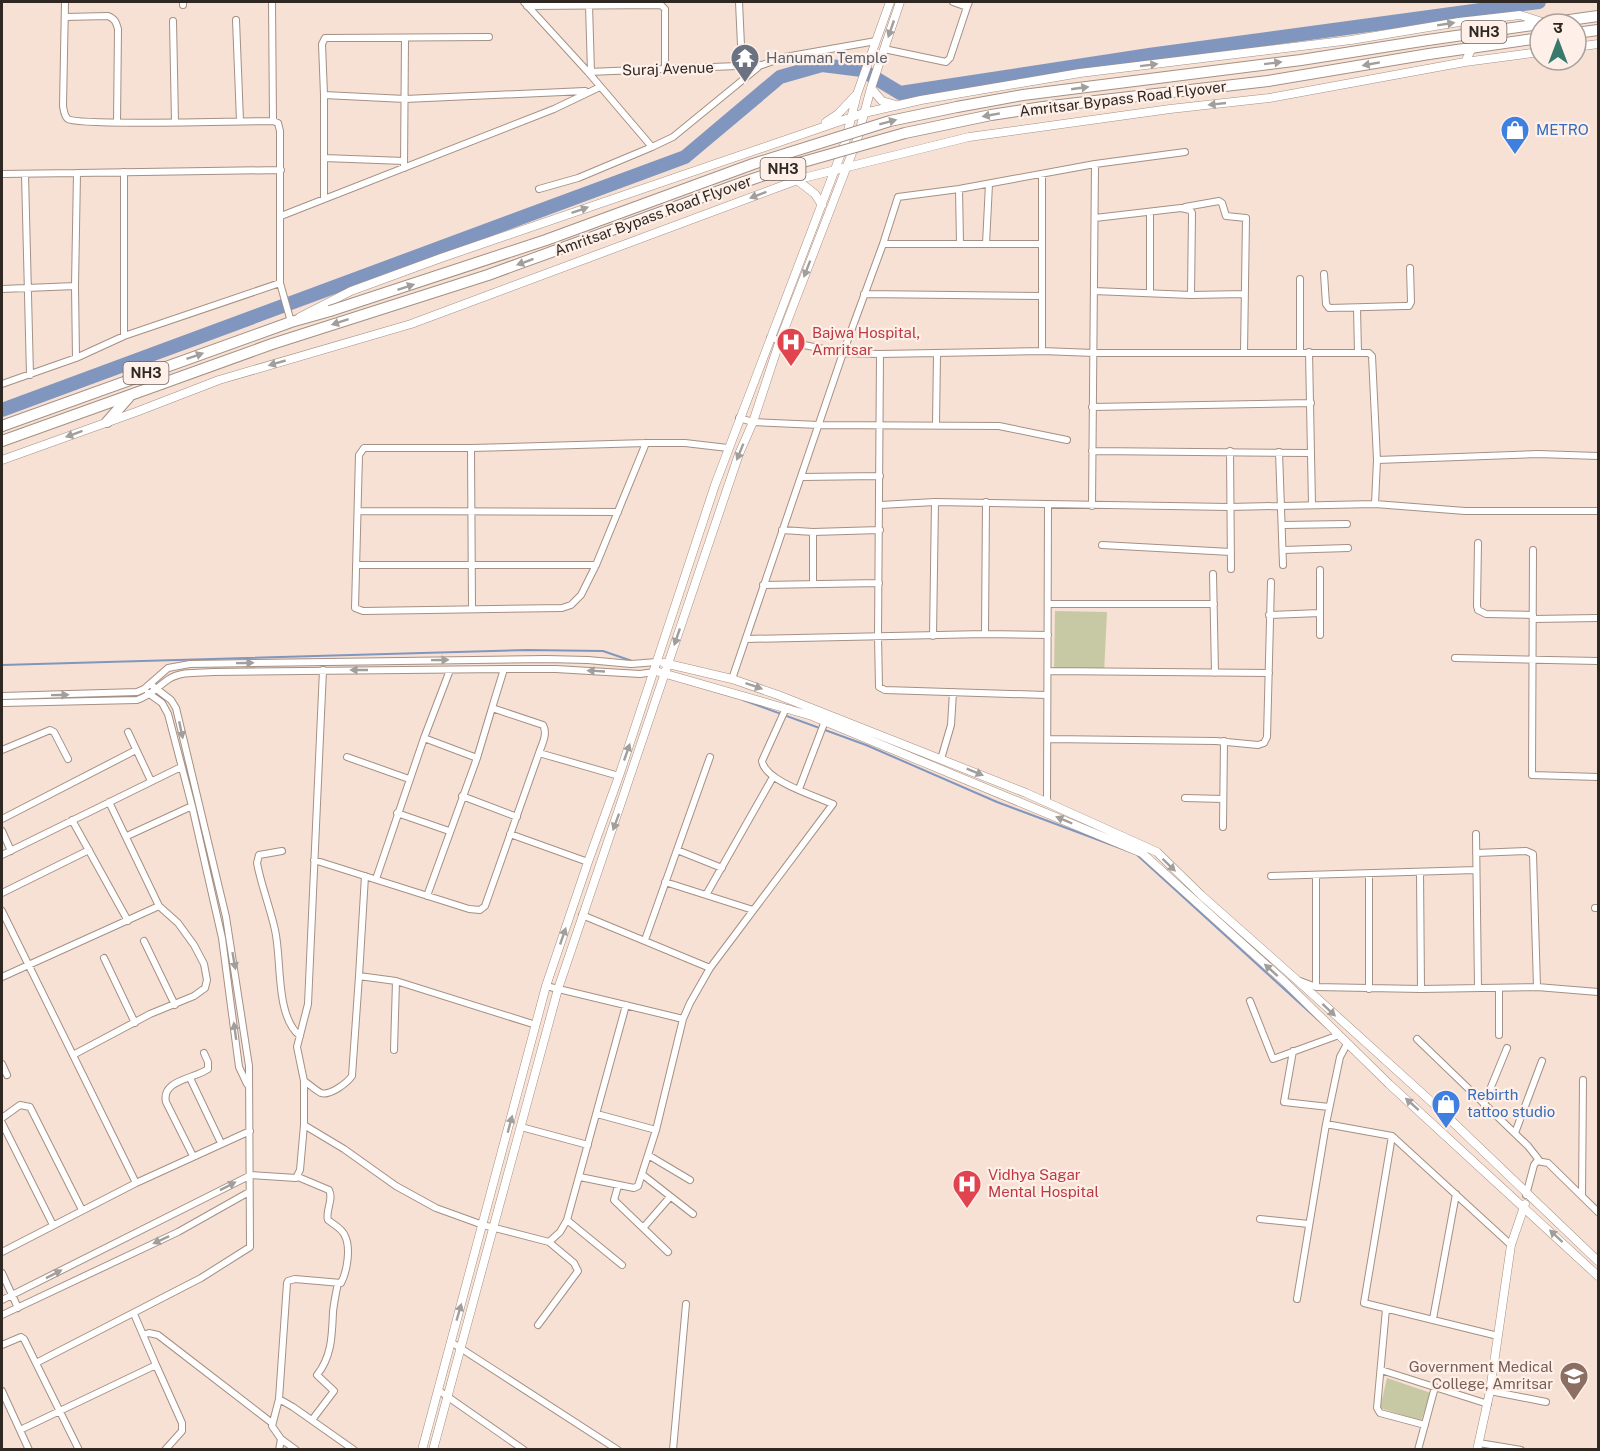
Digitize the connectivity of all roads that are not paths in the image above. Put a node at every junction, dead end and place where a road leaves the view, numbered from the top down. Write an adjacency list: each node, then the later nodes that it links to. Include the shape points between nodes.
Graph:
1 (65, 2): 11 (street)
2 (272, 2): 38 (street)
3 (739, 2): 25 (street)
4 (890, 2): 19 (street)
5 (900, 2): 21 (street, one-way to 21)
6 (952, 2): 9 (street)
7 (629, 3): 10 (street); 26 (street, via 660,5 665,9)
8 (526, 4): 10 (street); 27 (street)
9 (968, 4): 21 (street, via 946,62)
10 (589, 5): 27 (street)
11 (65, 17): 39 (street, via 64,115 73,121); 39 (street, via 108,16 116,22)
12 (1528, 17): 34 (street, one-way to 12, via 1080,73 1351,40 1459,22)
13 (237, 20): 37 (street)
14 (173, 21): 40 (street)
15 (1528, 26): 83 (highway, Amritsar Bypass Road Flyover / NH3, one-way to 15, bridge, via 546,240 753,164 890,121 1023,95 1301,60)
16 (489, 37): 17 (street)
17 (405, 38): 32 (street, via 325,38); 33 (street)
18 (1528, 40): 20 (highway, NH3)
19 (876, 41): 24 (street, Suraj Avenue, via 785,57); 31 (street)
20 (1472, 48): 23 (street); 99 (highway, Amritsar Bypass Road Flyover / NH3, one-way to 99, bridge, via 1268,81 1002,113 905,133 803,162 488,275 294,337)
21 (882, 53): 28 (street)
22 (1528, 54): 23 (street)
23 (1465, 63): 47 (street, one-way to 47, via 1269,98 969,137)
24 (762, 65): 25 (street, Suraj Avenue); 42 (street, via 673,137)
25 (742, 67): 26 (street, Suraj Avenue)
26 (665, 69): 27 (street, Suraj Avenue)
27 (589, 72): 29 (street)
28 (871, 86): 34 (street, via 882,101); 35 (street)
29 (600, 87): 30 (street); 42 (street)
30 (589, 90): 33 (street); 45 (street, via 555,109)
31 (857, 94): 36 (street); 41 (street)
32 (324, 95): 33 (street); 44 (street)
33 (405, 99): 45 (street)
34 (898, 105): 35 (street)
35 (864, 113): 36 (street); 47 (street)
36 (852, 116): 41 (street); 49 (street)
37 (240, 121): 38 (street); 40 (street)
38 (273, 121): 48 (street, via 280,131)
39 (117, 122): 40 (street)
40 (175, 122)
41 (817, 128): 83 (street, one-way to 41, via 351,291)
42 (652, 147): 57 (street, via 578,178)
43 (1185, 152): 46 (street)
44 (324, 158): 45 (street); 59 (street)
45 (404, 164): 59 (street)
46 (1095, 164): 54 (street); 64 (street)
47 (846, 168): 49 (street); 86 (street, one-way to 86)
48 (281, 170): 50 (street); 63 (street)
49 (834, 170): 55 (street); 60 (street)
50 (124, 172): 51 (street); 84 (street)
51 (77, 173): 53 (street); 73 (street)
52 (2, 174): 53 (street)
53 (26, 174): 74 (street)
54 (1042, 174): 56 (street); 68 (street)
55 (797, 180): 60 (street); 103 (street, one-way to 103, via 411,324 219,380)
56 (989, 184): 58 (street); 67 (street)
57 (538, 189)
58 (959, 189): 65 (street, via 897,197); 66 (street)
59 (324, 199): 63 (street)
60 (822, 205): 85 (street)
61 (1185, 207): 62 (street); 79 (street, via 1218,201 1226,216 1245,217); 80 (street, via 1192,213)
62 (1150, 212): 64 (street); 78 (street)
63 (281, 216): 72 (street)
64 (1095, 218): 76 (street)
65 (883, 244): 66 (street); 77 (street)
66 (960, 244): 67 (street)
67 (986, 244): 68 (street)
68 (1040, 244): 81 (street)
69 (1410, 268): 82 (street, via 1409,306)
70 (1324, 274): 82 (street, via 1327,307)
71 (1300, 279): 90 (street)
72 (280, 283): 83 (street); 84 (street)
73 (75, 286): 74 (street); 96 (street)
74 (27, 287): 75 (street); 97 (street)
75 (2, 289)
76 (1094, 291): 78 (street); 92 (street)
77 (864, 294): 81 (street); 88 (street)
78 (1150, 294): 80 (street)
79 (1245, 294): 80 (street); 89 (street)
80 (1191, 295)
81 (1041, 296): 87 (street)
82 (1357, 308): 93 (street)
83 (291, 322): 108 (highway, NH3, one-way to 83)
84 (124, 336): 96 (street)
85 (770, 338): 86 (street); 102 (street)
86 (780, 340): 88 (street); 104 (street)
87 (1042, 351): 92 (street); 95 (street)
88 (843, 352): 94 (street); 107 (street)
89 (1244, 352): 90 (street); 92 (street)
90 (1300, 352): 91 (street)
91 (1309, 352): 93 (street); 100 (street)
92 (1094, 353): 101 (street)
93 (1358, 353): 120 (street, via 1372,356)
94 (880, 354): 95 (street); 105 (street)
95 (937, 354): 106 (street)
96 (76, 358): 97 (street)
97 (30, 375): 98 (street)
98 (2, 384)
99 (131, 395): 103 (highway); 110 (highway, NH3)
100 (1311, 403): 101 (street); 117 (street)
101 (1092, 407): 114 (street)
102 (740, 418): 104 (street); 113 (street)
103 (107, 422): 119 (street, one-way to 119)
104 (753, 422): 107 (street); 175 (street, one-way to 175)
105 (880, 424): 106 (street); 107 (street); 121 (street)
106 (936, 424): 109 (street, via 999,426)
107 (819, 425): 122 (street)
108 (2, 426)
109 (1067, 440)
110 (2, 441)
111 (646, 443): 112 (street); 113 (street); 135 (street)
112 (471, 448): 132 (street, via 364,448 359,455); 134 (street)
113 (728, 448): 174 (street)
114 (1092, 451): 115 (street); 130 (street)
115 (1230, 451): 116 (street); 131 (street)
116 (1279, 452): 117 (street); 128 (street)
117 (1311, 453): 129 (street)
118 (1599, 456): 120 (street, via 1538,454)
119 (2, 460)
120 (1377, 460): 126 (street)
121 (880, 476): 122 (street); 127 (street)
122 (801, 477): 138 (street)
123 (935, 502): 124 (street); 127 (street); 169 (street)
124 (986, 502): 125 (street); 165 (street)
125 (1048, 504): 130 (street); 158 (street)
126 (1375, 504): 129 (street); 133 (street, via 1465,511)
127 (880, 505): 139 (street)
128 (1282, 505): 129 (street); 131 (street); 137 (street)
129 (1312, 505)
130 (1092, 506): 131 (street)
131 (1229, 507): 146 (street)
132 (358, 511): 134 (street); 147 (street)
133 (1599, 511)
134 (471, 512): 135 (street); 148 (street)
135 (618, 512): 149 (street)
136 (1347, 524): 137 (street)
137 (1283, 525): 144 (street)
138 (782, 530): 140 (street); 157 (street)
139 (880, 530): 140 (street); 155 (street)
140 (813, 532): 156 (street)
141 (1478, 543): 163 (street, via 1478,610)
142 (1102, 545): 146 (street)
143 (1348, 548): 144 (street)
144 (1283, 550): 150 (street)
145 (1533, 550): 163 (street)
146 (1231, 552): 151 (street)
147 (356, 565): 148 (street); 160 (street, via 354,604 359,610)
148 (472, 565): 149 (street); 160 (street)
149 (596, 565): 160 (street, via 571,605)
150 (1283, 565)
151 (1231, 569)
152 (1320, 570): 161 (street)
153 (1213, 574): 159 (street)
154 (1271, 582): 162 (street)
155 (879, 583): 156 (street); 168 (street)
156 (813, 584): 157 (street)
157 (763, 585): 170 (street)
158 (1048, 604): 159 (street); 166 (street)
159 (1214, 604): 182 (street)
160 (472, 609)
161 (1320, 613): 162 (street); 167 (street)
162 (1269, 615): 183 (street)
163 (1533, 617): 164 (street); 172 (street)
164 (1599, 618)
165 (985, 634): 166 (street); 169 (street)
166 (1048, 635): 179 (street)
167 (1320, 635)
168 (878, 636): 169 (street); 170 (street); 188 (street, via 881,689)
169 (933, 636)
170 (746, 639): 184 (street)
171 (1455, 658): 172 (street)
172 (1533, 659): 173 (street); 211 (street, via 1532,775)
173 (1599, 661)
174 (657, 662): 175 (street); 180 (street); 185 (street, one-way to 174, via 168,668 190,664 546,659)
175 (667, 663): 181 (street); 184 (street)
176 (504, 669): 178 (street); 180 (street, one-way to 176); 193 (street)
177 (323, 670): 178 (street, one-way to 177); 187 (street, via 187,674 170,678); 237 (street)
178 (450, 670): 197 (street)
179 (1049, 671): 182 (street); 190 (street)
180 (654, 672): 181 (street); 209 (street, one-way to 180)
181 (664, 673): 194 (street); 254 (street, one-way to 254, via 631,780)
182 (1215, 673): 183 (street)
183 (1269, 673): 199 (street, via 1266,740 1258,745)
184 (732, 679): 207 (street, one-way to 207)
185 (150, 684): 186 (street); 187 (street)
186 (144, 689): 189 (street); 191 (street, one-way to 186, via 124,694)
187 (157, 690): 189 (street); 296 (street, one-way to 296, via 176,708 214,867 235,967 249,1066)
188 (953, 692): 190 (street); 207 (street, via 951,725)
189 (150, 695): 192 (street, via 122,701); 208 (street, via 165,708)
190 (1046, 695): 198 (street)
191 (2, 696)
192 (2, 703)
193 (492, 708): 202 (street, via 543,725 545,737); 205 (street)
194 (786, 708): 195 (street); 210 (street, via 762,760)
195 (825, 722): 214 (street); 280 (street, one-way to 195, via 1142,853)
196 (128, 732): 201 (street)
197 (424, 738): 205 (street); 212 (street)
198 (1048, 740): 199 (street); 219 (street)
199 (1224, 741): 217 (street)
200 (2, 750): 206 (street, via 50,730)
201 (136, 750): 213 (street); 223 (street)
202 (539, 753): 209 (street); 222 (street)
203 (347, 757): 212 (street)
204 (710, 757): 232 (street)
205 (477, 758): 215 (street)
206 (68, 759)
207 (941, 759): 219 (street, one-way to 219)
208 (180, 767): 213 (street); 220 (street)
209 (620, 776): 238 (street)
210 (772, 777): 214 (street); 239 (street)
211 (1599, 777)
212 (409, 779): 221 (street)
213 (151, 781): 218 (street)
214 (799, 789): 252 (street, via 833,804)
215 (462, 796): 222 (street); 227 (street)
216 (1185, 798): 217 (street)
217 (1223, 799): 225 (street)
218 (109, 802): 224 (street); 230 (street)
219 (1047, 802): 264 (street, one-way to 264, via 1157,852)
220 (192, 806): 230 (street); 296 (street, one-way to 220, via 239,1067 222,938)
221 (398, 813): 227 (street); 246 (street)
222 (517, 817): 228 (street)
223 (2, 819)
224 (72, 820): 231 (street); 233 (street)
225 (1223, 827)
226 (2, 831): 233 (street)
227 (449, 831): 250 (street)
228 (510, 834): 238 (street); 250 (street, via 483,908 469,909)
229 (1476, 834): 235 (street)
230 (127, 836): 251 (street)
231 (89, 850): 248 (street); 255 (street)
232 (677, 850): 239 (street); 247 (street)
233 (11, 851): 236 (street)
234 (282, 851): 282 (street, via 262,854 257,859 277,939 285,1008 292,1028)
235 (1476, 853): 240 (street); 267 (street, via 1533,854)
236 (2, 855)
237 (314, 860): 244 (street); 282 (street, via 308,1004)
238 (588, 862): 265 (street, one-way to 238)
239 (722, 868): 249 (street)
240 (1476, 870): 241 (street); 268 (street)
241 (1420, 872): 242 (street); 272 (street)
242 (1370, 874): 243 (street); 271 (street)
243 (1316, 875): 245 (street); 266 (street)
244 (366, 876): 246 (street); 261 (street)
245 (1271, 876)
246 (376, 879): 250 (street)
247 (665, 882): 249 (street); 256 (street)
248 (2, 893)
249 (706, 895): 252 (street)
250 (427, 896)
251 (159, 906): 255 (street); 275 (street, via 186,933 207,974 205,988)
252 (753, 910): 260 (street)
253 (2, 911): 259 (street)
254 (582, 915): 256 (street); 270 (street)
255 (128, 921): 259 (street)
256 (645, 940): 260 (street)
257 (144, 941): 275 (street)
258 (104, 958): 278 (street)
259 (29, 964): 262 (street); 289 (street)
260 (710, 968): 277 (street)
261 (359, 976): 263 (street); 295 (street, via 352,1076 326,1093)
262 (2, 977)
263 (396, 981): 279 (street); 286 (street)
264 (1298, 981): 266 (street); 323 (street, one-way to 323, via 1435,1105)
265 (546, 986): 270 (street); 279 (street)
266 (1316, 987): 271 (street)
267 (1537, 987): 269 (street); 273 (street)
268 (1478, 988): 269 (street); 272 (street)
269 (1499, 988): 281 (street)
270 (558, 989): 276 (street); 304 (street)
271 (1369, 989): 272 (street)
272 (1421, 989)
273 (1599, 992)
274 (1250, 1001): 287 (street, via 1271,1058)
275 (174, 1005): 278 (street)
276 (626, 1005): 277 (street); 299 (street)
277 (683, 1019): 305 (street)
278 (135, 1023): 289 (street)
279 (536, 1026): 334 (street, one-way to 279)
280 (1339, 1035): 284 (street); 287 (street)
281 (1499, 1035)
282 (300, 1036): 295 (street, via 297,1052)
283 (1417, 1039): 297 (street)
284 (1347, 1044): 298 (street, via 1340,1057); 326 (street, one-way to 284)
285 (1507, 1048): 297 (street)
286 (394, 1050)
287 (1293, 1051): 298 (street, via 1284,1102)
288 (204, 1053): 293 (street, via 208,1069)
289 (74, 1054): 319 (street)
290 (1542, 1061): 307 (street)
291 (2, 1064): 292 (street)
292 (7, 1076)
293 (190, 1078): 309 (street); 312 (street, via 169,1086 165,1095)
294 (1583, 1080): 324 (street)
295 (304, 1081): 303 (street)
296 (248, 1088): 306 (street)
297 (1484, 1104): 307 (street)
298 (1329, 1107): 302 (street)
299 (597, 1114): 305 (street); 310 (street)
300 (2, 1118): 327 (street, via 22,1104 30,1107)
301 (2, 1123): 333 (street)
302 (1326, 1124): 308 (street); 332 (street)
303 (304, 1125): 316 (street); 334 (street, via 417,1198)
304 (521, 1127): 310 (street); 335 (street)
305 (656, 1130): 311 (street)
306 (250, 1131): 309 (street); 314 (street)
307 (1515, 1133): 313 (street)
308 (1392, 1136): 322 (street); 351 (street, via 1363,1302)
309 (221, 1143): 312 (street)
310 (588, 1145): 317 (street)
311 (648, 1155): 315 (street); 318 (street)
312 (193, 1156): 319 (street)
313 (1539, 1160): 323 (street); 324 (street, via 1548,1163)
314 (251, 1175): 316 (street); 321 (street); 346 (street, one-way to 314)
315 (643, 1175): 320 (street, via 636,1188); 325 (street)
316 (298, 1177): 345 (street, via 326,1187 331,1194 328,1220 340,1229 348,1245 344,1277)
317 (580, 1177): 320 (street); 331 (street)
318 (690, 1180)
319 (136, 1183): 327 (street)
320 (618, 1186): 336 (street, via 614,1200)
321 (249, 1192): 350 (street, one-way to 350, via 177,1232); 352 (street, via 249,1247)
322 (1456, 1194): 338 (street); 354 (street)
323 (1526, 1195): 326 (street); 341 (street)
324 (1582, 1196): 328 (street)
325 (670, 1197): 329 (street); 336 (street)
326 (1524, 1207): 338 (street); 344 (street, one-way to 326)
327 (82, 1210): 333 (street)
328 (1599, 1212)
329 (693, 1214)
330 (1260, 1219): 332 (street)
331 (567, 1220): 337 (street); 342 (street)
332 (1309, 1224): 347 (street)
333 (53, 1225): 339 (street)
334 (483, 1225): 335 (street); 358 (street, one-way to 334)
335 (493, 1228): 337 (street); 360 (street)
336 (643, 1228): 340 (street)
337 (549, 1242): 355 (street, via 578,1270)
338 (1511, 1245): 357 (street)
339 (2, 1252)
340 (668, 1252)
341 (1599, 1261)
342 (622, 1265)
343 (2, 1273): 346 (street)
344 (1599, 1276)
345 (338, 1283): 369 (street, via 288,1281); 373 (street, via 332,1343 317,1375 334,1391)
346 (12, 1295): 348 (street); 350 (street)
347 (1297, 1299)
348 (2, 1300)
349 (686, 1304): 389 (street)
350 (18, 1308): 353 (street)
351 (1386, 1310): 354 (street); 363 (street)
352 (134, 1314): 356 (street); 361 (street)
353 (2, 1316)
354 (1433, 1319): 357 (street)
355 (538, 1325)
356 (143, 1335): 362 (street); 374 (street, via 158,1335)
357 (1498, 1336): 367 (street)
358 (451, 1342): 360 (street); 365 (street)
359 (2, 1345): 361 (street, via 21,1337)
360 (460, 1348): 368 (street); 388 (street)
361 (36, 1363): 372 (street)
362 (156, 1365): 372 (street); 381 (street, via 182,1423 182,1431)
363 (1381, 1370): 364 (street); 375 (street, via 1378,1411)
364 (1435, 1387): 371 (street); 375 (street)
365 (438, 1390): 368 (street); 385 (street)
366 (2, 1391): 376 (street)
367 (1490, 1391): 370 (street); 371 (street)
368 (447, 1396): 386 (street); 387 (street)
369 (279, 1399): 373 (street); 374 (street)
370 (1546, 1402)
371 (1488, 1404): 378 (street)
372 (61, 1412): 376 (street); 380 (street)
373 (312, 1420): 384 (street)
374 (272, 1423): 377 (street)
375 (1425, 1425): 390 (street)
376 (20, 1430): 379 (street)
377 (281, 1439): 382 (street); 383 (street)
378 (1478, 1446): 391 (street)
379 (29, 1449)
380 (79, 1449)
381 (165, 1449)
382 (279, 1449)
383 (296, 1449)
384 (354, 1449)
385 (422, 1449)
386 (433, 1449)
387 (524, 1449)
388 (618, 1449)
389 (673, 1449)
390 (1418, 1449)
391 (1521, 1449)

